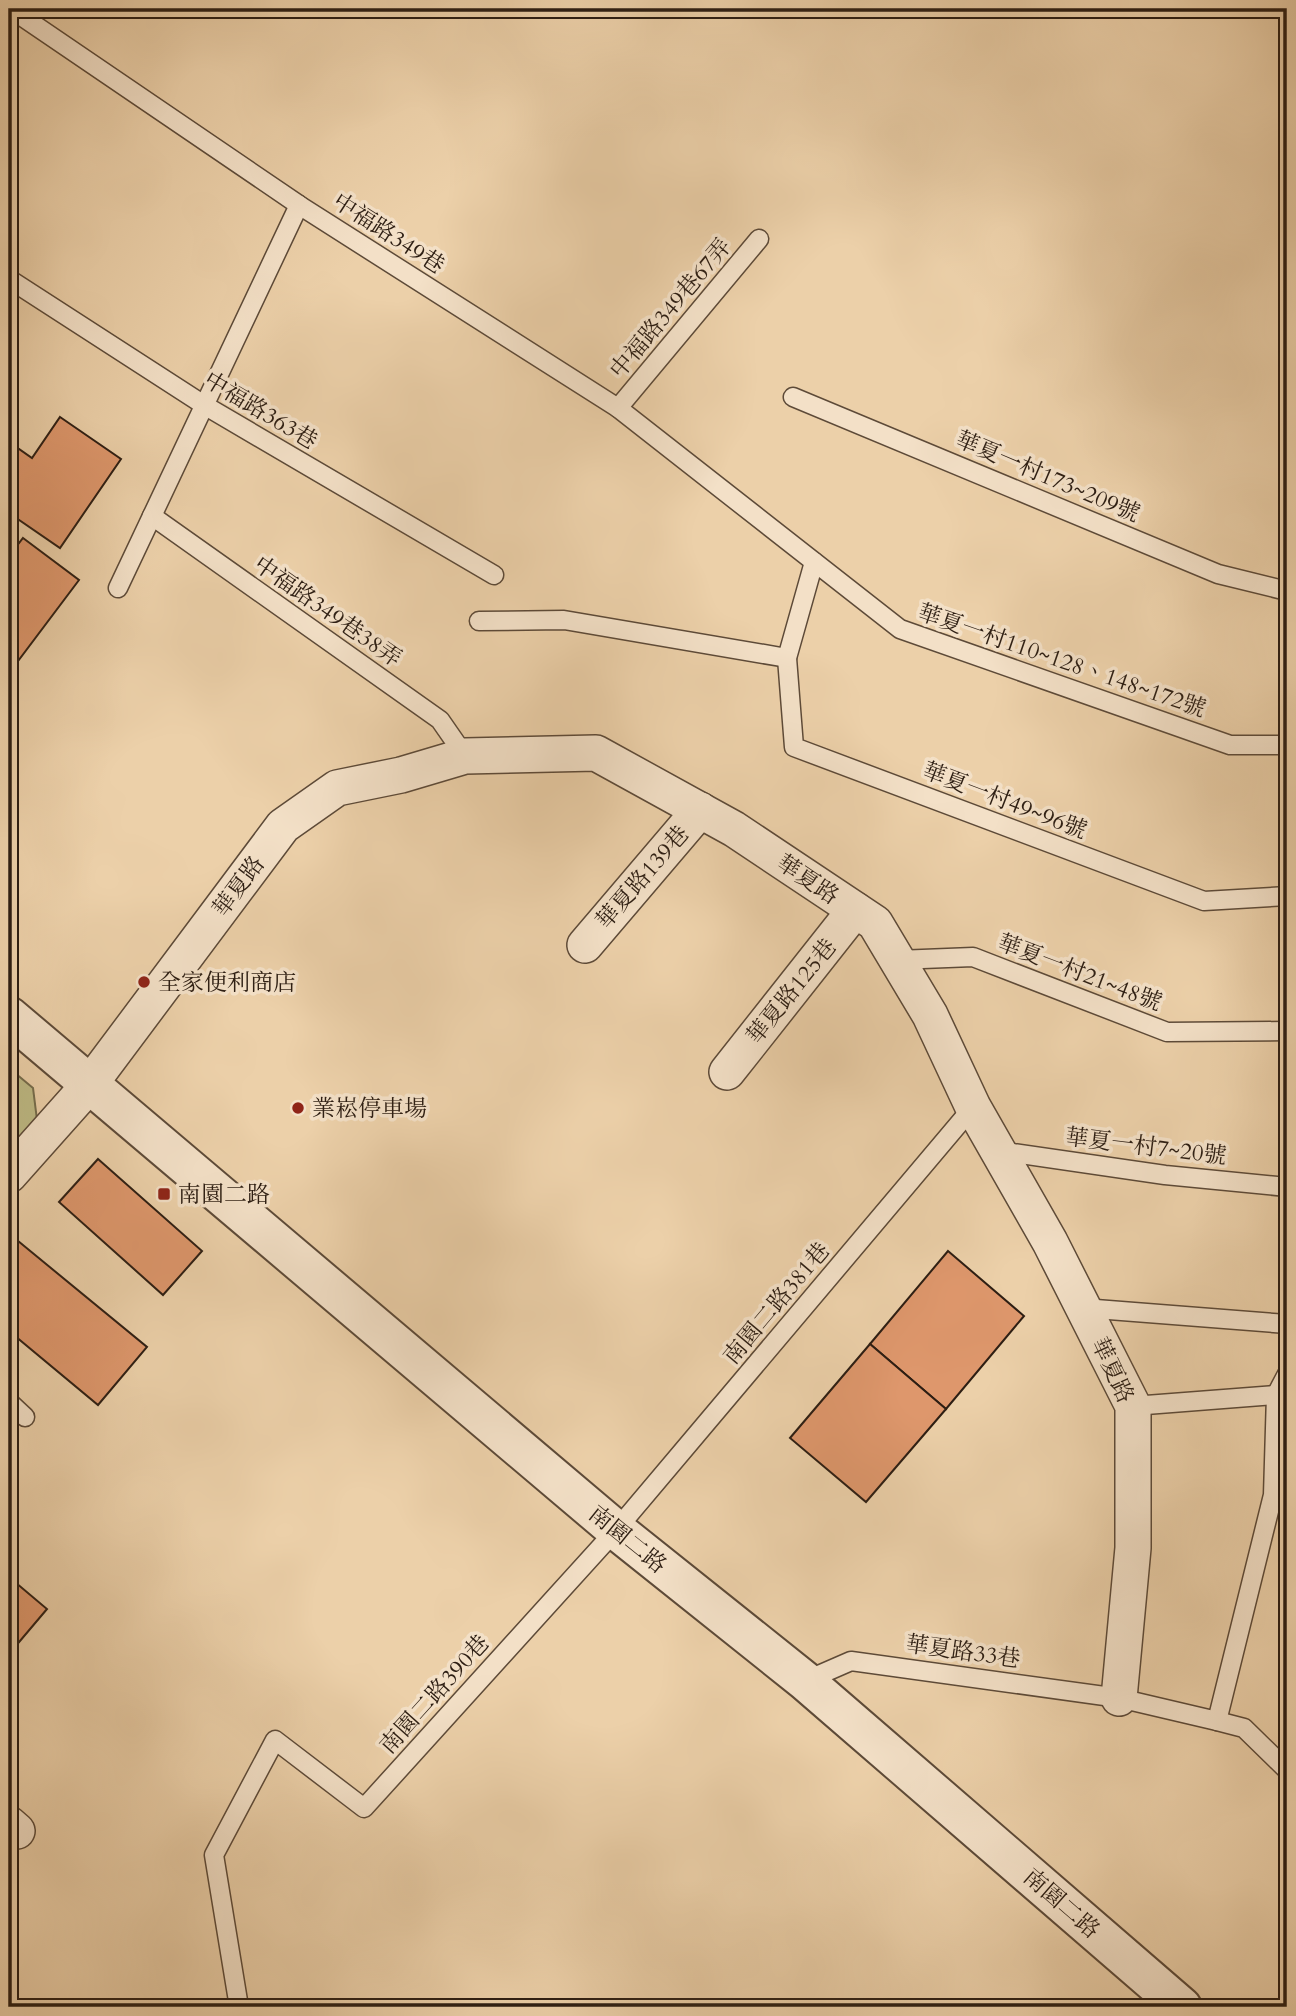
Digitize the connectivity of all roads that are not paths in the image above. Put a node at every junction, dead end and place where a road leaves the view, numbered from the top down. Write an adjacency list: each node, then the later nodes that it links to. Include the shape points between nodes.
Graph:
1 (11, 9): 2 (lane, 中福路349巷)
2 (299, 205): 6 (lane); 7 (lane, 中福路349巷)
3 (759, 239): 7 (lane, 中福路349巷67弄)
4 (9, 279): 6 (lane, 中福路363巷)
5 (793, 397): 13 (lane, 華夏一村173~209號, via 1218,574)
6 (204, 405): 9 (lane); 11 (lane, 中福路363巷)
7 (618, 408): 8 (lane, 中福路349巷)
8 (737, 501): 10 (lane, 華夏一村110~128、148~172號)
9 (152, 516): 12 (lane); 17 (lane, 中福路349巷38弄, via 440,720)
10 (814, 562): 15 (lane); 16 (lane, 華夏一村110~128、148~172號, via 900,629 1230,746)
11 (494, 575)
12 (118, 588)
13 (1287, 591)
14 (479, 621): 15 (lane, via 564,620)
15 (787, 658): 19 (lane, 華夏一村49~96號, via 794,747 1204,901)
16 (1287, 745)
17 (465, 756): 18 (street, 華夏路, via 596,752); 26 (street, 華夏路, via 337,788 283,826)
18 (700, 810): 20 (street, 華夏路); 21 (street, 華夏路139巷)
19 (1287, 896)
20 (855, 911): 22 (street, 華夏路, via 875,923); 25 (street, 華夏路125巷)
21 (585, 945)
22 (897, 960): 24 (lane, 華夏一村21~48號, via 972,957 1167,1032); 27 (street, 華夏路, via 930,1015)
23 (9, 1016): 26 (street, 南園二路)
24 (1287, 1031)
25 (727, 1072)
26 (90, 1083): 29 (street, 華夏路); 39 (street, 南園二路)
27 (973, 1107): 28 (street, 華夏路); 39 (lane, 南園二路381巷)
28 (998, 1151): 30 (lane, 華夏一村7~20號); 31 (street, 華夏路)
29 (9, 1175)
30 (1287, 1187)
31 (1083, 1308): 32 (lane); 36 (street, 華夏路)
32 (1287, 1324)
33 (1287, 1374): 34 (lane)
34 (1276, 1395): 36 (lane); 38 (lane)
35 (9, 1402): 37 (lane)
36 (1133, 1406): 41 (street, 華夏路, via 1133,1548)
37 (25, 1417)
38 (1280, 1496): 42 (lane)
39 (616, 1530): 40 (street, 南園二路); 44 (lane, 南園二路390巷, via 363,1808 275,1740 214,1855)
40 (805, 1681): 41 (lane, 華夏路33巷, via 851,1661); 45 (street, 南園二路)
41 (1119, 1698): 42 (lane)
42 (1216, 1721): 43 (lane, via 1244,1728)
43 (1287, 1770)
44 (239, 2007)
45 (1182, 2007)

